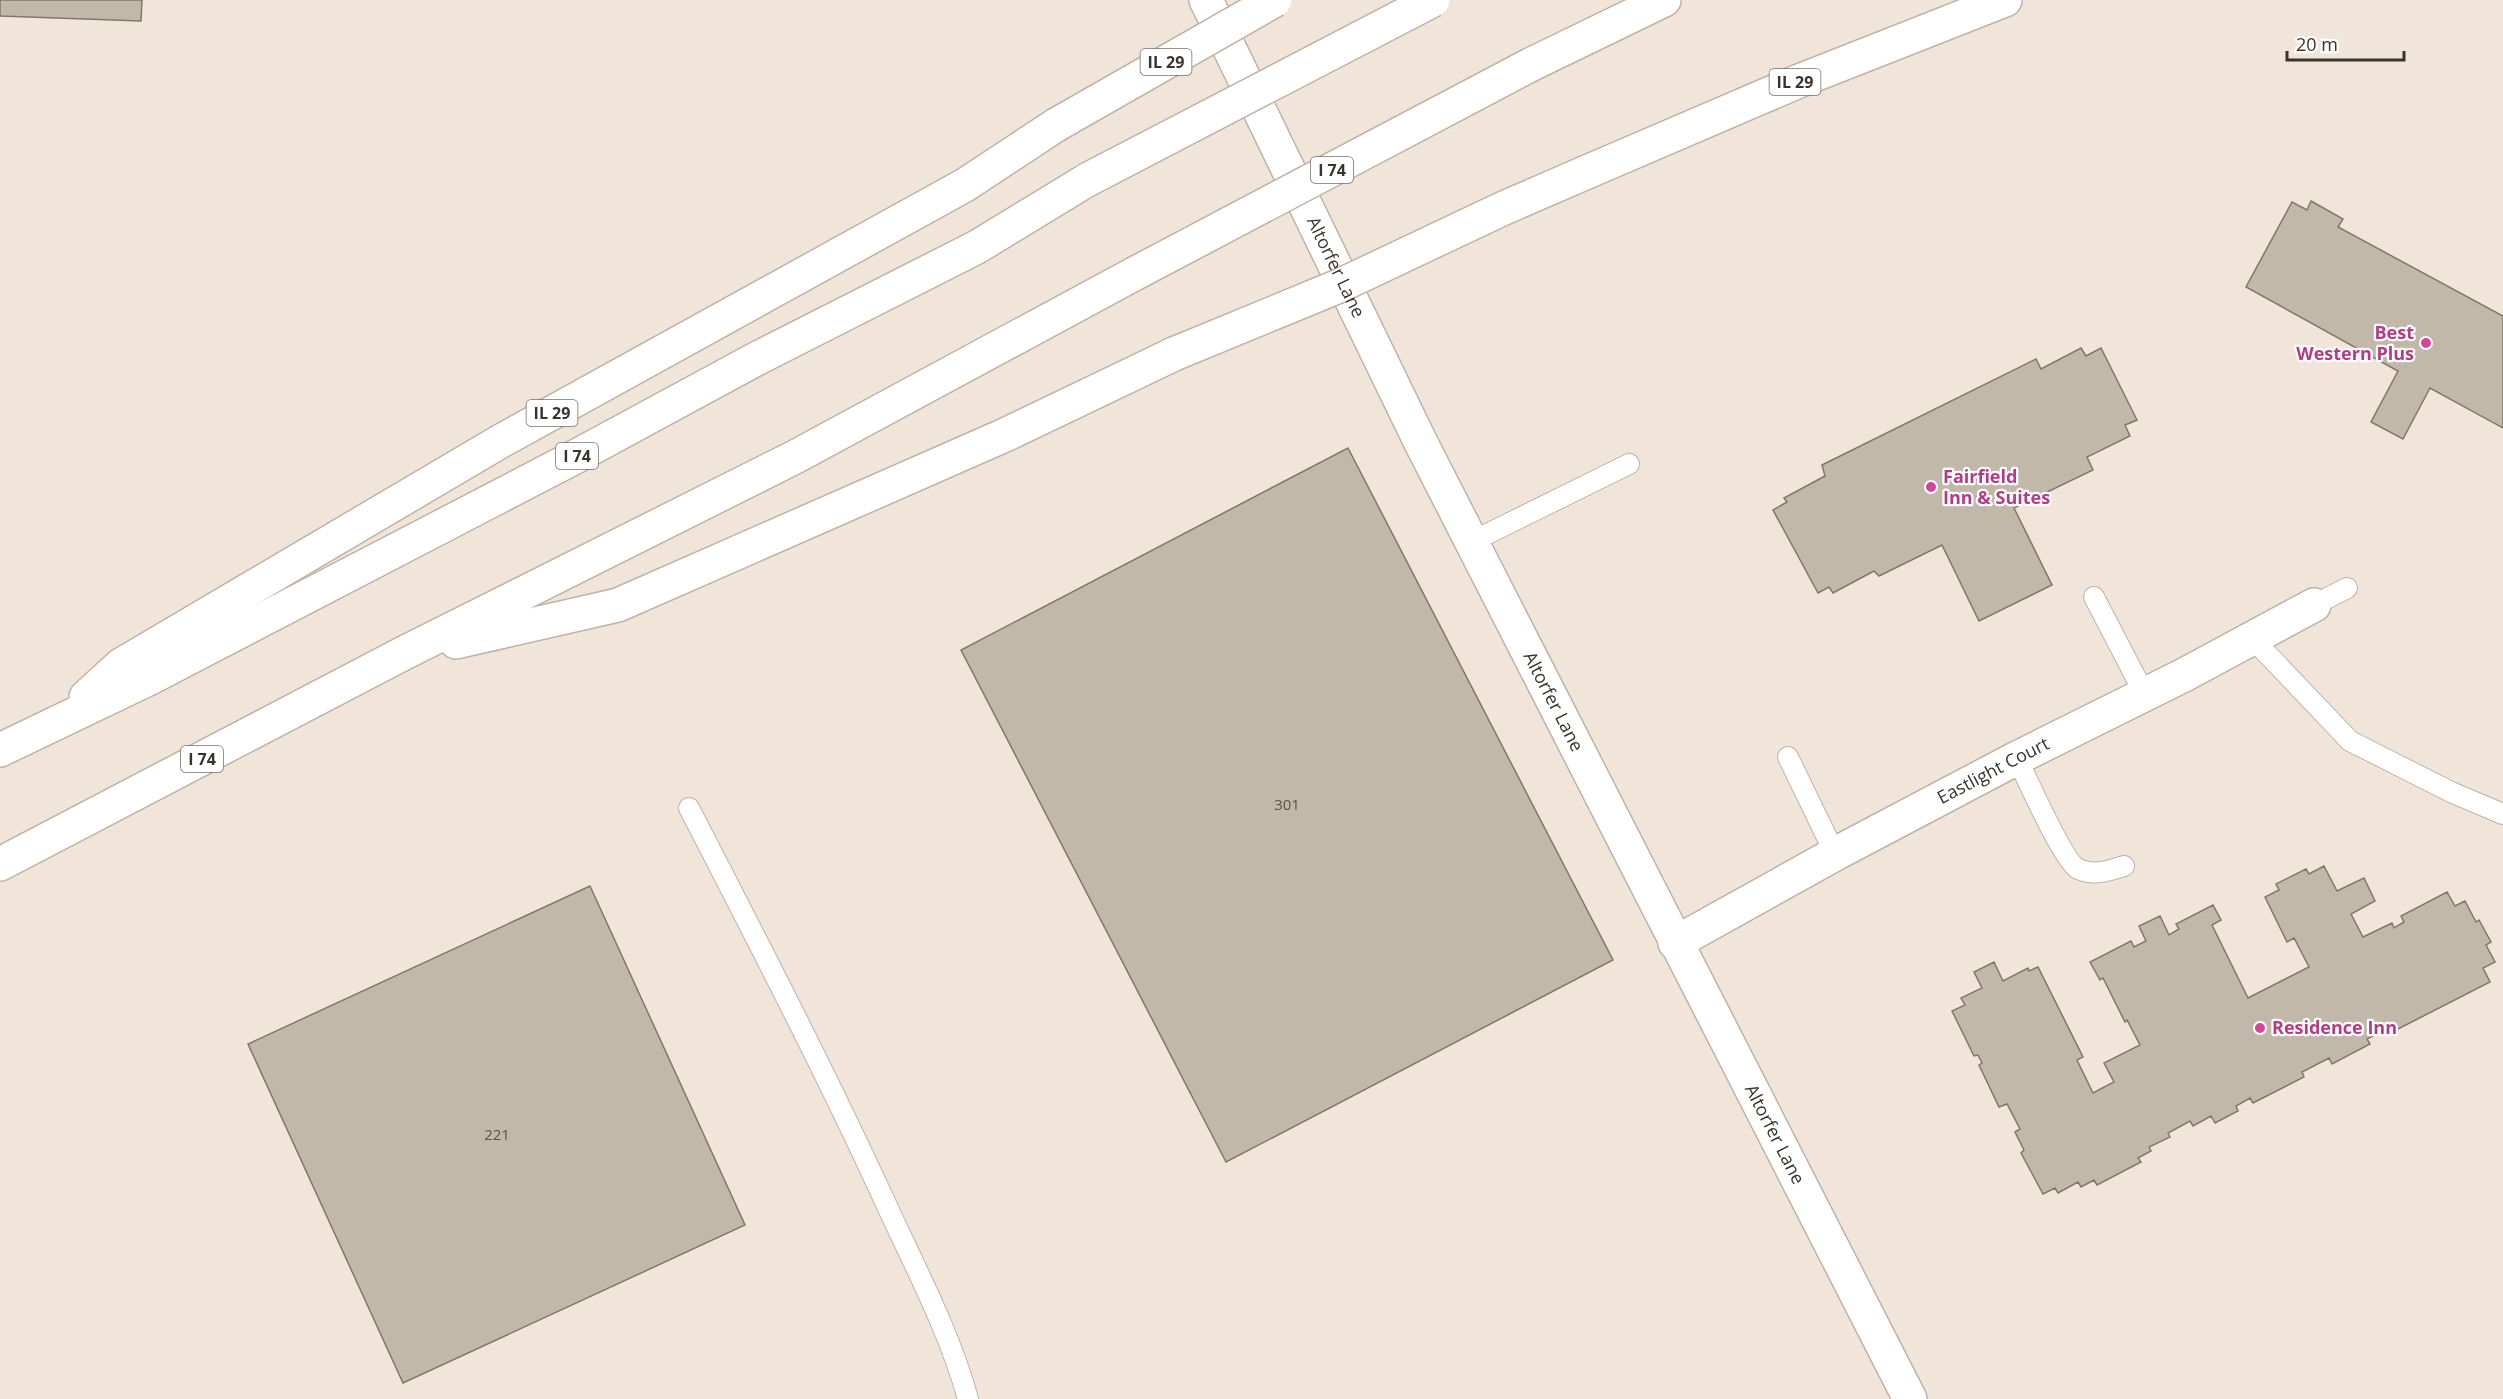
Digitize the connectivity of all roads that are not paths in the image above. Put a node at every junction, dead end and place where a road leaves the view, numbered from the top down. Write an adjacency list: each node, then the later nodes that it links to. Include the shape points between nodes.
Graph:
1 (1206, 0): 7 (main road, Altorfer Lane)
2 (1275, 0): 14 (main road, IL 29, bridge, via 1056,125 965,185 501,441 122,664)
3 (1433, 0): 14 (main road, I 74, bridge, via 1087,180 977,247 150,678)
4 (1664, 0): 12 (main road, I 74, bridge, via 1530,65 795,457)
5 (2005, 0): 12 (main road, IL 29, bridge, via 1799,81 1504,208 1339,286 1174,354 1005,435 618,605)
6 (1629, 464): 7 (lane)
7 (1471, 542): 23 (main road, Altorfer Lane)
8 (2347, 588): 10 (lane)
9 (2094, 597): 13 (lane)
10 (2313, 605): 11 (main road, Eastlight Court)
11 (2252, 638): 13 (main road, Eastlight Court); 19 (lane, via 2350,741 2451,792)
12 (404, 653): 21 (main road, I 74)
13 (2145, 695): 17 (main road, Eastlight Court)
14 (60, 720): 15 (main road, I 74)
15 (0, 750)
16 (1788, 757): 20 (lane)
17 (2017, 758): 20 (main road, Eastlight Court); 22 (lane, via 2063,851 2076,868 2101,874)
18 (689, 808): 24 (lane, via 831,1084 917,1271)
19 (2499, 808)
20 (1835, 854): 23 (main road, Eastlight Court)
21 (0, 864)
22 (2124, 866)
23 (1675, 943): 25 (main road, Altorfer Lane)
24 (968, 1399)
25 (1910, 1399)

